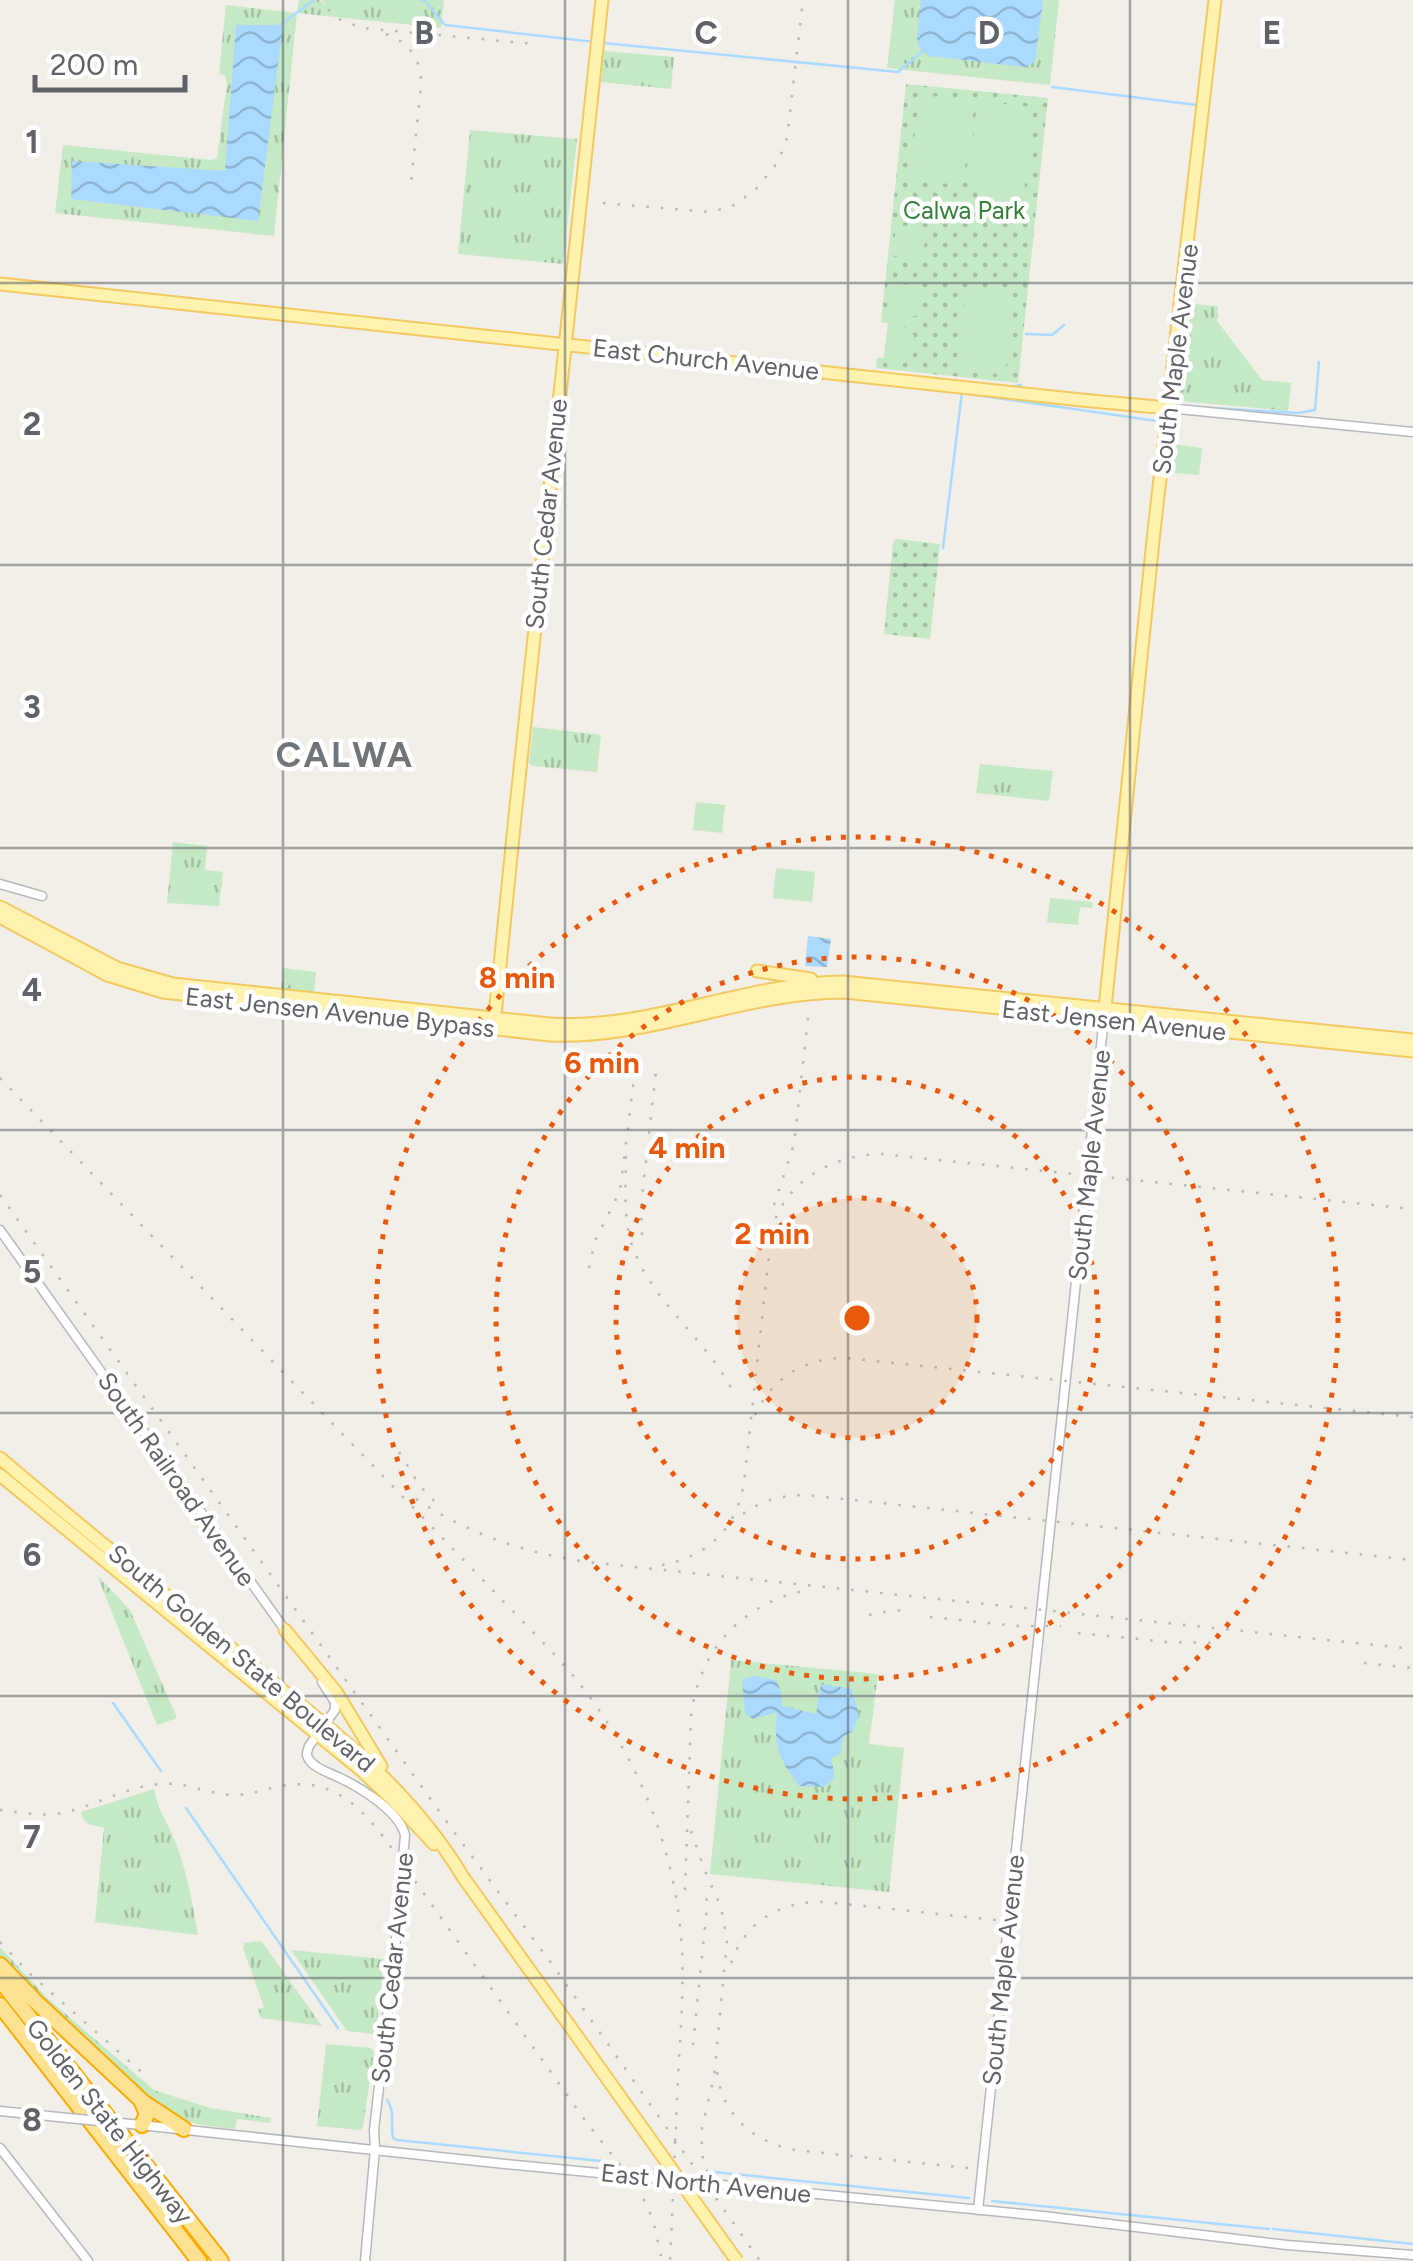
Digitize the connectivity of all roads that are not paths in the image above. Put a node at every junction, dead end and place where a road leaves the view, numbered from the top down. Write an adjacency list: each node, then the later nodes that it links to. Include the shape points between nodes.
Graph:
1 (602, 0): 4 (main road, South Cedar Avenue)
2 (1215, 0): 5 (main road, South Maple Avenue)
3 (0, 284): 4 (main road, East Church Avenue)
4 (565, 344): 5 (main road, East Church Avenue); 15 (main road, South Cedar Avenue)
5 (1168, 408): 6 (street, East Church Avenue); 14 (main road, South Maple Avenue)
6 (1413, 432)
7 (0, 884): 8 (street)
8 (42, 896)
9 (0, 907): 15 (main road, East Jensen Avenue Bypass, via 117,968 173,984)
10 (0, 918): 15 (main road, East Jensen Avenue Bypass, via 107,975 163,992)
11 (758, 971): 12 (main road)
12 (830, 982): 14 (main road, East Jensen Avenue); 15 (main road, East Jensen Avenue Bypass, via 600,1024)
13 (814, 993): 14 (main road, East Jensen Avenue); 15 (main road, East Jensen Avenue Bypass, via 612,1033 568,1036)
14 (1105, 1013): 16 (main road, East Jensen Avenue); 17 (main road, East Jensen Avenue); 34 (street, South Maple Avenue)
15 (494, 1024)
16 (1413, 1040)
17 (1413, 1051)
18 (0, 1230): 21 (street, South Railroad Avenue)
19 (0, 1458): 22 (main road, South Golden State Boulevard)
20 (0, 1475): 22 (main road, South Golden State Boulevard)
21 (286, 1630): 22 (street, South Railroad Avenue, via 334,1702 335,1713); 23 (main road, via 338,1693)
22 (322, 1730): 23 (main road, South Golden State Boulevard); 24 (main road, South Golden State Boulevard); 33 (street, South Cedar Avenue, via 308,1748 310,1761 368,1794 405,1835)
23 (391, 1782): 24 (main road, South Golden State Boulevard)
24 (463, 1877): 40 (main road, South Golden State Boulevard, bridge)
25 (0, 1964): 28 (highway)
26 (0, 1980): 38 (highway, Golden State Highway)
27 (0, 2005): 37 (highway, Golden State Highway)
28 (141, 2100): 30 (highway, via 147,2114); 31 (highway)
29 (0, 2110): 30 (street, East North Avenue, bridge)
30 (136, 2125): 31 (street, East North Avenue)
31 (184, 2130): 33 (street, East North Avenue)
32 (0, 2148): 36 (street)
33 (376, 2148): 34 (street, East North Avenue); 39 (street, South Cedar Avenue)
34 (978, 2210): 35 (street, East North Avenue)
35 (1413, 2256)
36 (88, 2261)
37 (199, 2261)
38 (221, 2261)
39 (365, 2261)
40 (737, 2261)

